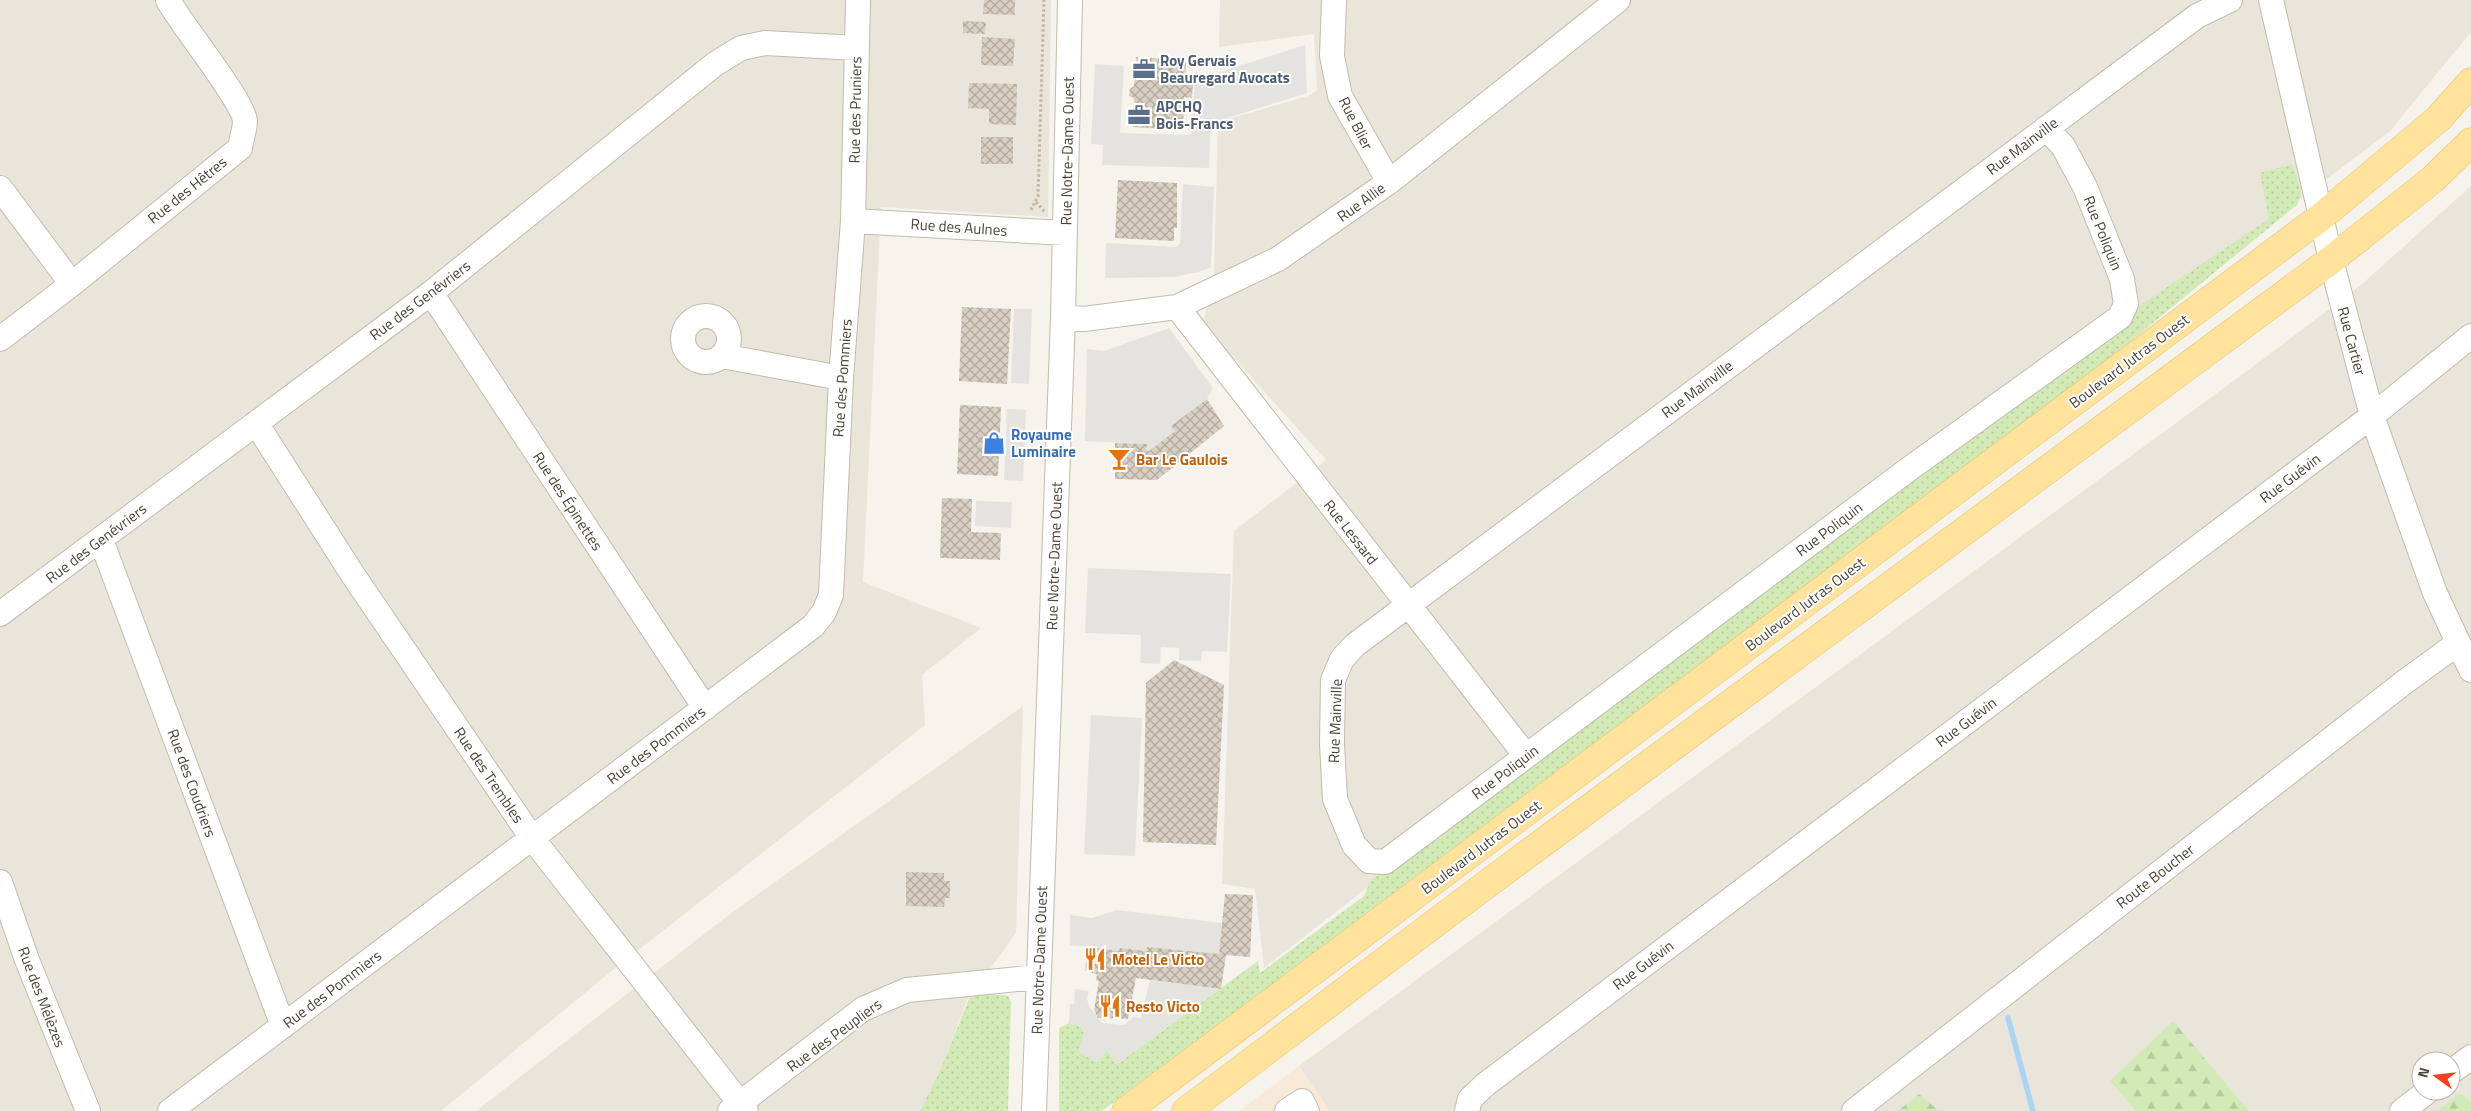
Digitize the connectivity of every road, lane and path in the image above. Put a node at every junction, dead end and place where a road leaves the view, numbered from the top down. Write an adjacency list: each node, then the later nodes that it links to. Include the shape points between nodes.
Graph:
1 (168, 0): 20 (street, Rue des Hêtres, via 238,104 245,121 240,148)
2 (858, 0): 9 (street, Rue des Pruniers)
3 (1044, 0): 15 (path, Rue Notre-Dame Ouest, via 1038,196)
4 (1070, 0): 18 (street, Rue Notre-Dame Ouest)
5 (1334, 0): 13 (street, Rue Blier, via 1332,56 1340,96)
6 (2230, 0): 11 (street, Rue Mainville, via 2197,16)
7 (2270, 0): 16 (street, Rue Cartier)
8 (1604, 4): 13 (street, Rue Allie)
9 (857, 48): 17 (street, Rue des Pruniers); 21 (street, Rue des Genévriers, via 765,43 741,48 715,64)
10 (2471, 82): 16 (main road, Boulevard Jutras Ouest, via 2439,118)
11 (2046, 128): 31 (street, Rue Mainville); 36 (street, Rue Poliquin, via 2063,146 2085,187 2122,279 2126,304 2120,317 1901,475)
12 (2471, 142): 19 (main road, via 2433,179)
13 (1389, 182): 22 (street, Rue Allie, via 1278,260)
14 (0, 188): 20 (street)
15 (1030, 210)
16 (2321, 217): 19 (street, Rue Cartier); 47 (main road, Boulevard Jutras Ouest)
17 (853, 221): 18 (street, Rue des Aulnes); 27 (street, Rue des Pommiers)
18 (1065, 233): 23 (street, Rue Notre-Dame Ouest)
19 (2331, 260): 28 (street, Rue Cartier); 48 (main road, via 1491,881)
20 (72, 284): 25 (street, Rue des Hêtres)
21 (431, 293): 29 (street, Rue des Genévriers); 35 (street, Rue des Épinettes)
22 (1177, 307): 23 (street, Rue Allie, via 1084,319); 31 (street, Rue Lessard)
23 (1063, 317): 40 (street, Rue Notre-Dame Ouest)
24 (2471, 336): 28 (street, Rue Guévin)
25 (0, 339)
26 (722, 356): 27 (street)
27 (840, 378): 35 (street, Rue des Pommiers, via 831,595 813,626)
28 (2372, 416): 33 (street, Rue Cartier, via 2415,542); 51 (street, Rue Guévin, via 1486,1084 1470,1100)
29 (256, 423): 30 (street, Rue des Genévriers); 37 (street, Rue des Trembles, via 353,575)
30 (101, 540): 32 (street, Rue des Genévriers); 41 (street, Rue des Coudriers)
31 (1408, 605): 36 (street, Rue Lessard); 38 (street, Rue Mainville, via 1355,645 1342,659 1334,680 1334,799 1354,845)
32 (0, 614)
33 (2458, 643): 34 (street, Rue Cartier); 52 (street, Route Boucher)
34 (2471, 670)
35 (705, 708): 37 (street, Rue des Pommiers)
36 (1526, 756): 38 (street, Rue Poliquin, via 1385,862)
37 (532, 838): 41 (street, Rue des Pommiers); 43 (street, Rue des Trembles)
38 (1369, 861)
39 (0, 882): 44 (street, Rue des Mélèzes, via 27,960)
40 (1038, 977): 43 (street, Rue des Peupliers, via 932,986 886,998 863,1009); 46 (street, Rue Notre-Dame Ouest)
41 (283, 1026): 45 (street, Rue des Pommiers)
42 (2415, 1101): 53 (street)
43 (739, 1108)
44 (88, 1111)
45 (170, 1111)
46 (1034, 1111)
47 (1126, 1111)
48 (1186, 1111)
49 (1287, 1111): 50 (street, via 1302,1100)
50 (1307, 1111)
51 (1467, 1111)
52 (1854, 1111)
53 (2402, 1111)

